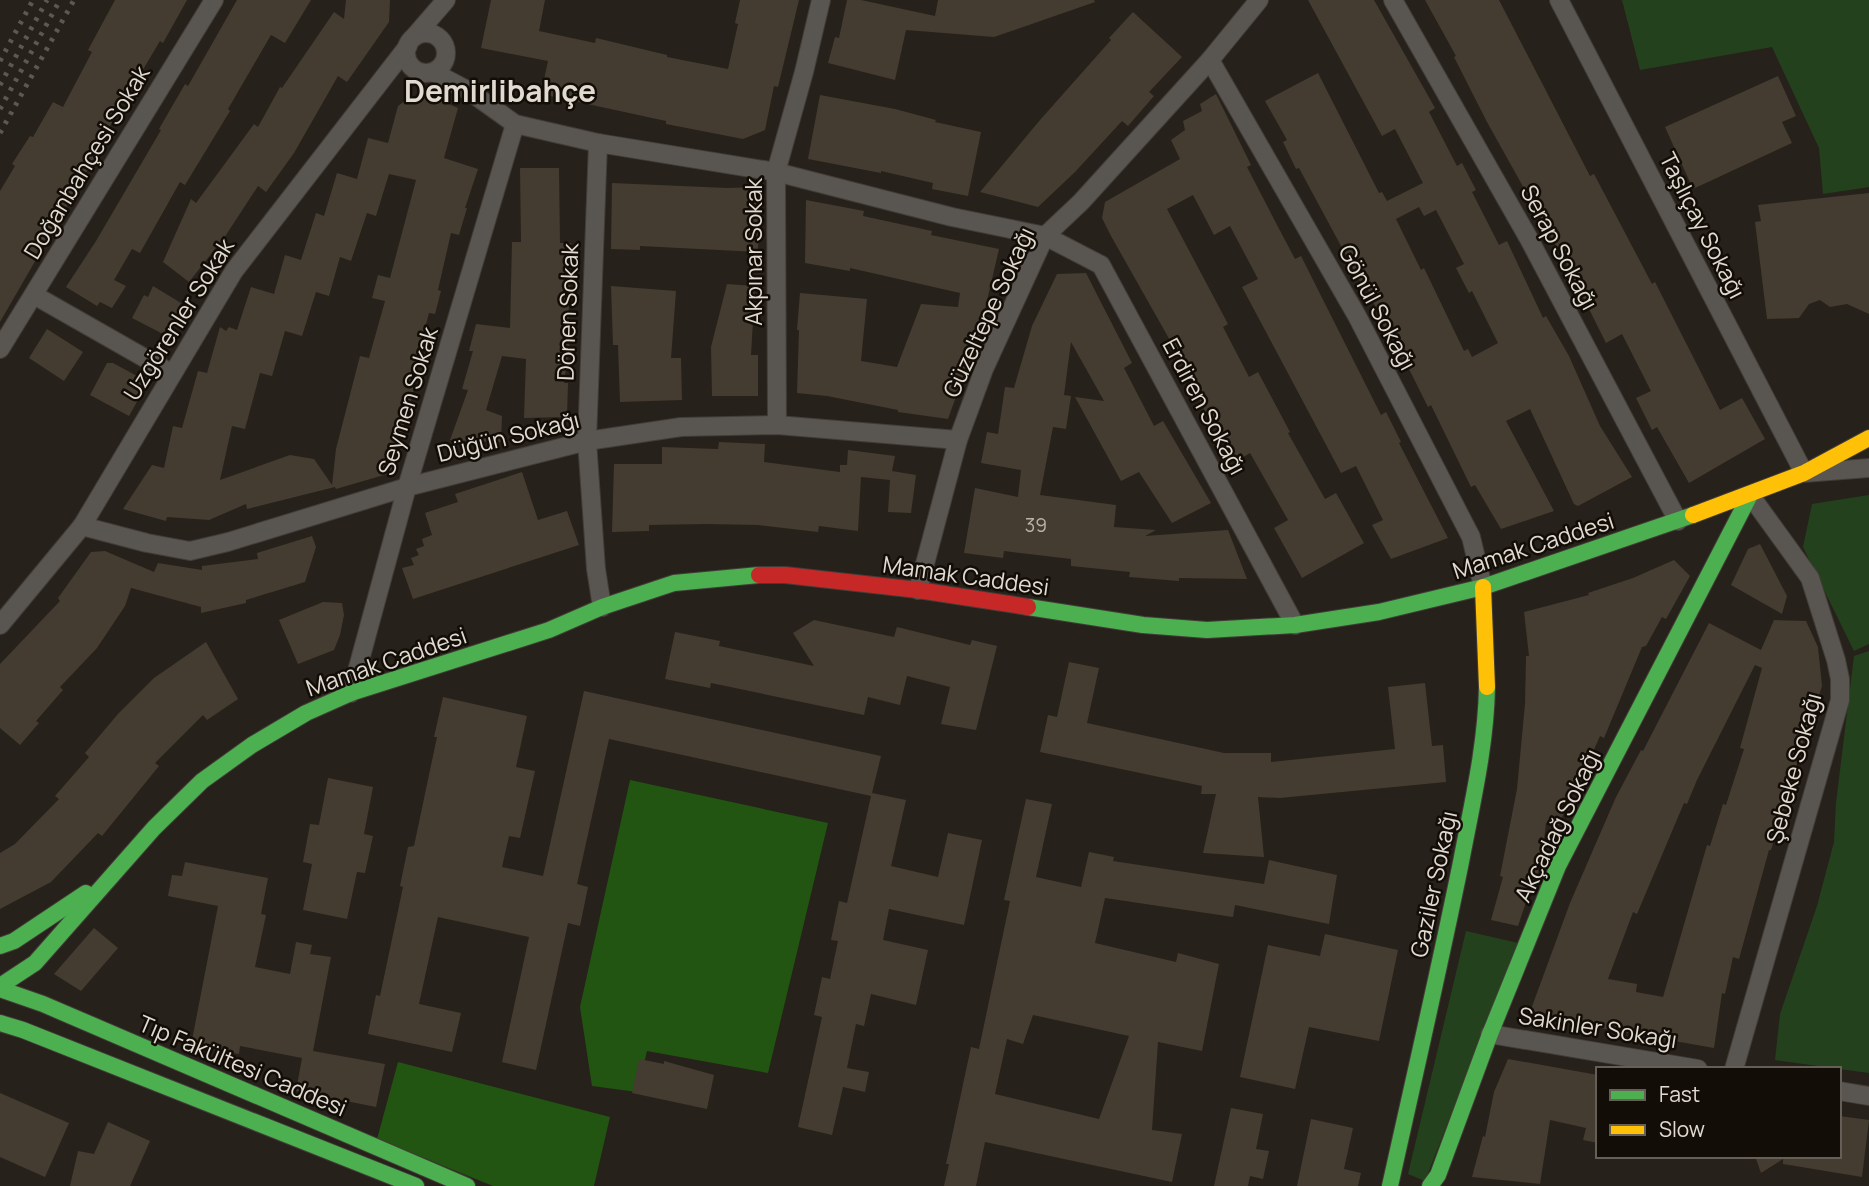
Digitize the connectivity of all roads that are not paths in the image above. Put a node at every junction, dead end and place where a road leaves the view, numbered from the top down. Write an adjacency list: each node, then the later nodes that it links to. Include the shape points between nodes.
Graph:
1 (214, 0): 17 (street, Doğanbahçesi Sokak)
2 (821, 0): 15 (street, Akpınar Sokak)
3 (1259, 0): 9 (street, Güzeltepe Sokağı)
4 (1393, 0): 28 (street, Serap Sokağı, via 1529,239)
5 (1559, 0): 25 (street, Taşlıçay Sokağı)
6 (441, 3): 7 (street, Uzgörenler Sokak); 8 (street)
7 (410, 44): 8 (street, via 428,34); 10 (street, Uzgörenler Sokak); 11 (street, via 407,59)
8 (445, 47): 11 (street, via 443,64); 12 (street)
9 (1210, 60): 16 (street, Güzeltepe Sokağı); 30 (street, Gönül Sokağı, via 1357,316 1471,537)
10 (388, 71): 11 (street); 19 (street, Uzgörenler Sokak, via 234,271)
11 (426, 72): 12 (street)
12 (469, 91): 13 (street)
13 (515, 124): 14 (street, Erdiren Sokağı); 26 (street, Seymen Sokak)
14 (598, 143): 15 (street, Erdiren Sokağı); 23 (street, Dönen Sokak)
15 (776, 172): 16 (street, Erdiren Sokağı); 20 (street, Akpınar Sokak)
16 (1045, 236): 22 (street, Güzeltepe Sokağı, via 984,369); 34 (street, Erdiren Sokağı, via 1101,265)
17 (34, 295): 18 (street, Doğanbahçesi Sokak); 19 (street)
18 (0, 349)
19 (171, 373): 29 (street, Uzgörenler Sokak)
20 (777, 425): 22 (street, Düğün Sokağı); 23 (street, Düğün Sokağı, via 681,427)
21 (1869, 438): 25 (main road, Mamak Caddesi)
22 (958, 440): 31 (street, Güzeltepe Sokağı)
23 (587, 441): 26 (street, Düğün Sokağı); 32 (street, Dönen Sokak)
24 (1869, 468): 25 (street)
25 (1804, 473): 27 (main road, Mamak Caddesi)
26 (407, 487): 29 (street, Düğün Sokağı, via 190,551); 35 (street, Seymen Sokak)
27 (1750, 495): 28 (main road, Mamak Caddesi); 40 (main road, Akçadağ Sokağı, via 1558,866); 42 (street, Şebeke Sokağı, via 1811,578 1840,679 1840,700)
28 (1678, 521): 30 (main road, Mamak Caddesi)
29 (82, 526): 33 (street, Uzgörenler Sokak)
30 (1483, 587): 34 (main road, Mamak Caddesi, via 1379,612); 48 (main road, Gaziler Sokağı, via 1486,722 1450,916)
31 (918, 590): 32 (main road, Mamak Caddesi, via 785,575 741,575 674,583); 34 (main road, Mamak Caddesi, via 1143,625 1207,630)
32 (602, 607): 35 (main road, Mamak Caddesi, via 549,629)
33 (0, 625)
34 (1295, 625)
35 (351, 693): 36 (main road, Mamak Caddesi, via 306,713 202,781)
36 (108, 879): 37 (main road, Mamak Caddesi); 38 (main road, Mamak Caddesi, via 35,963)
37 (0, 946)
38 (0, 987): 47 (main road, Tıp Fakültesi Caddesi)
39 (0, 1023): 45 (main road, Tıp Fakültesi Caddesi)
40 (1490, 1034): 41 (street, Sakinler Sokağı); 49 (main road, Akçadağ Sokağı)
41 (1686, 1067)
42 (1735, 1067)
43 (1841, 1091): 44 (street)
44 (1869, 1096)
45 (383, 1179): 46 (main road, Tıp Fakültesi Caddesi)
46 (416, 1186)
47 (467, 1186)
48 (1390, 1186)
49 (1430, 1186)

